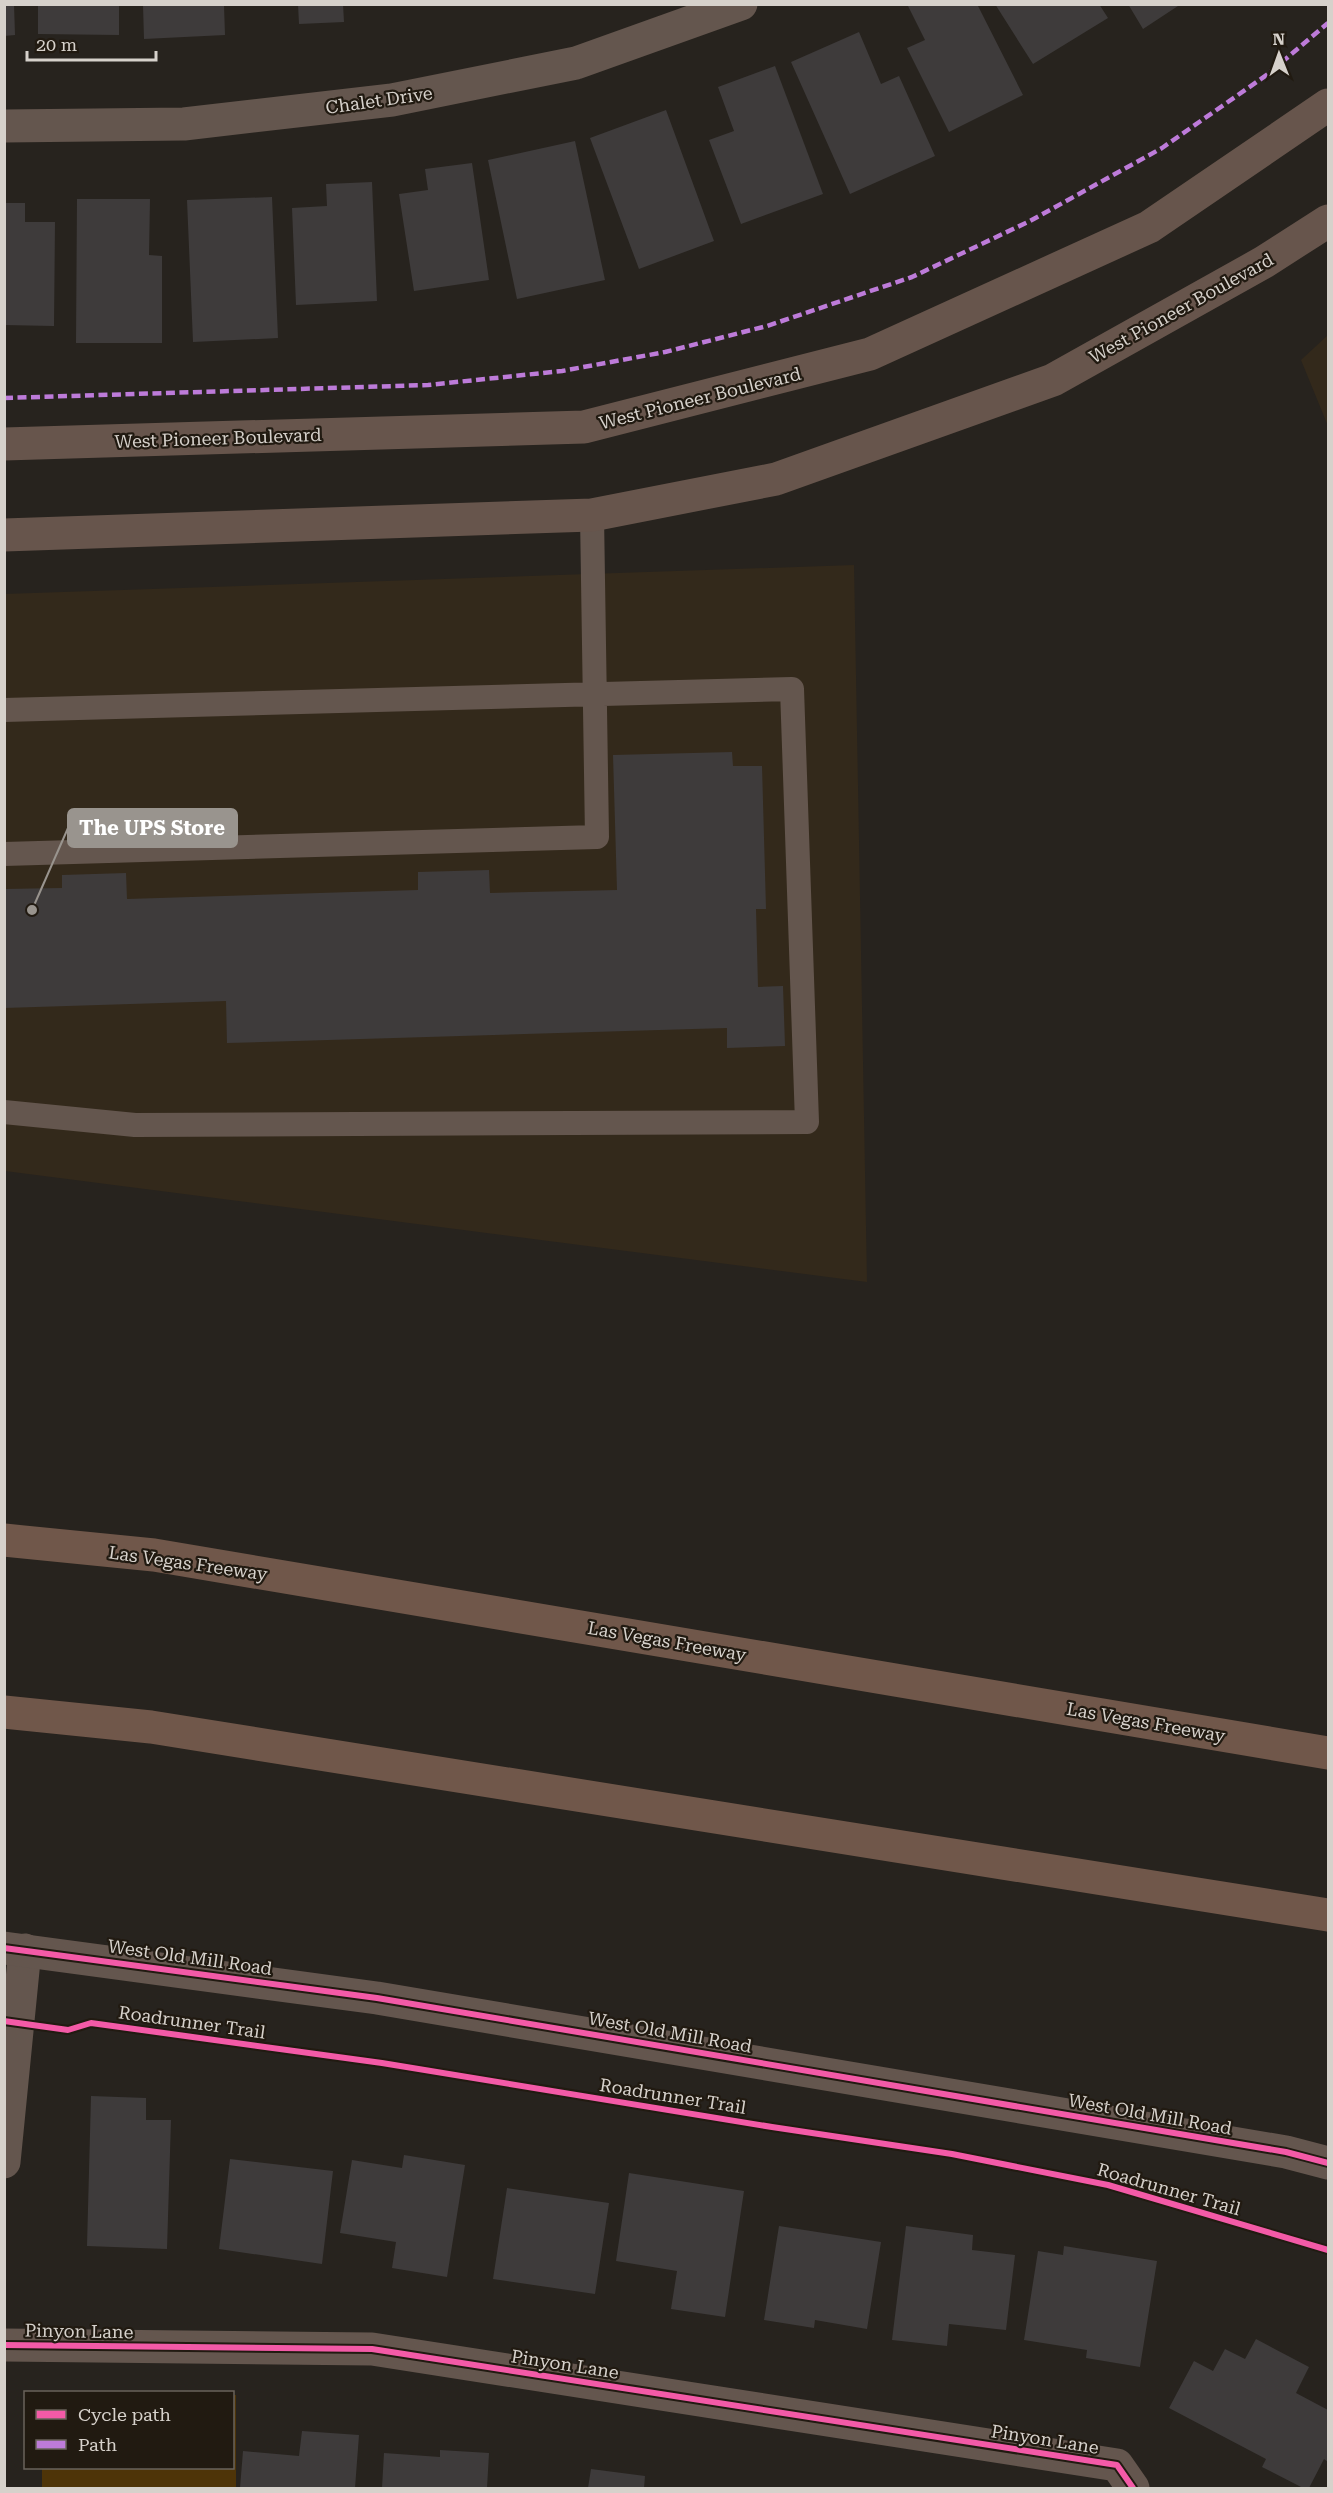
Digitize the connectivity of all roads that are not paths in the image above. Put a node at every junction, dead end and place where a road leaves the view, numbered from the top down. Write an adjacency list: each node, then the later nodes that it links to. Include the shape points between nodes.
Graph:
1 (741, 4): 3 (street, Chalet Drive, via 576,63 392,100 184,124)
2 (1329, 105): 5 (main road, West Pioneer Boulevard, via 1149,227 859,357 584,427)
3 (4, 126)
4 (1329, 221): 6 (main road, West Pioneer Boulevard, via 1264,262 1053,380 776,479)
5 (4, 444)
6 (592, 515): 7 (main road, West Pioneer Boulevard); 8 (lane)
7 (4, 535)
8 (593, 694): 9 (lane); 10 (lane, via 597,837); 11 (lane, via 792,688 807,1122 135,1125)
9 (4, 710)
10 (4, 854)
11 (4, 1112)
12 (4, 1540): 14 (highway, Las Vegas Freeway, via 154,1555)
13 (4, 1712): 15 (highway, via 151,1727)
14 (1329, 1753)
15 (1329, 1915)
16 (15, 1949): 17 (street); 18 (street, West Old Mill Road, via 377,1998 1286,2152)
17 (4, 2162)
18 (1329, 2163)
19 (4, 2345): 20 (street, Pinyon Lane, via 372,2349)
20 (1125, 2477)

